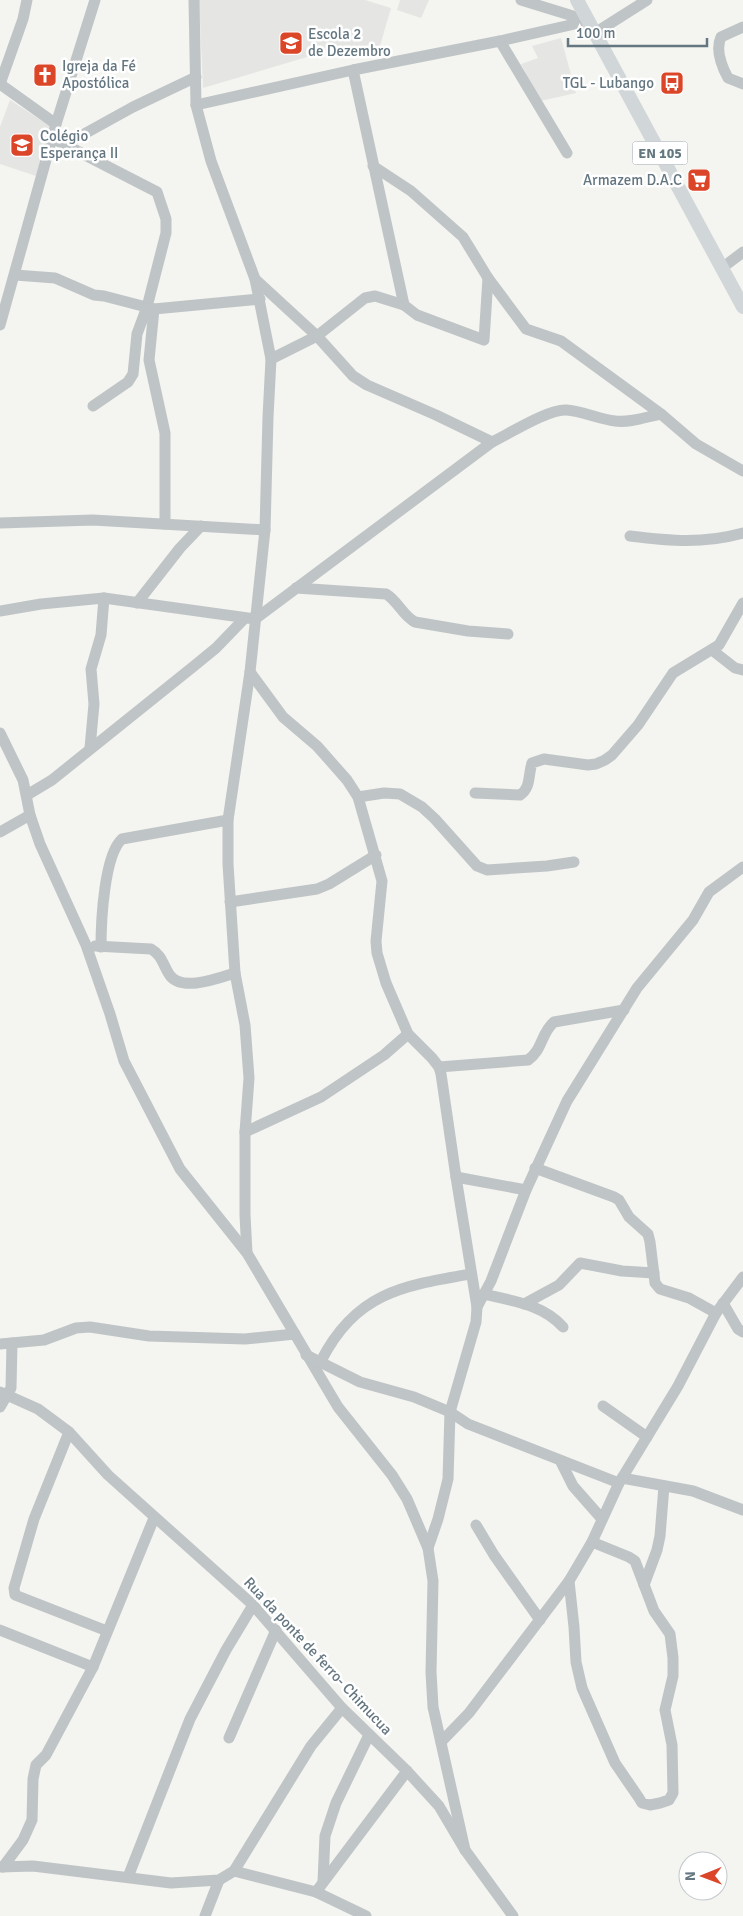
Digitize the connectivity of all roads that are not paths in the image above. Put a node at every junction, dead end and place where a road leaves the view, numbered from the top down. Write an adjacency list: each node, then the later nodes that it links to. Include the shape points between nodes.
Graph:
1 (27, 0): 13 (street)
2 (95, 0): 16 (street)
3 (194, 0): 12 (street)
4 (522, 0): 8 (street)
5 (577, 0): 8 (main road, EN 105)
6 (583, 0): 8 (street)
7 (647, 0): 8 (street)
8 (591, 27): 10 (street); 22 (main road, EN 105)
9 (743, 27): 14 (street, via 721,37 718,44 728,78)
10 (500, 41): 11 (street); 19 (street)
11 (353, 70): 15 (street); 20 (street)
12 (196, 77): 15 (street); 18 (street)
13 (0, 84): 16 (street)
14 (743, 84)
15 (196, 105): 25 (street, via 211,161)
16 (56, 124): 17 (street)
17 (52, 138): 18 (street); 23 (street)
18 (66, 144): 29 (street, via 157,192 166,219 166,233)
19 (566, 153)
20 (373, 166): 24 (street, via 411,191 463,237); 27 (street)
21 (743, 252): 22 (street)
22 (722, 268): 28 (main road, EN 105)
23 (15, 275): 29 (street, via 55,278 94,295); 30 (street)
24 (488, 278): 27 (street, via 484,340 417,315); 34 (street, via 526,329 561,341)
25 (255, 279): 26 (street); 31 (street)
26 (260, 299): 29 (street); 32 (street)
27 (404, 304): 31 (street, via 375,296 365,298)
28 (743, 307)
29 (150, 308): 33 (street, via 137,334 132,378); 38 (street, via 150,360 165,434)
30 (0, 325)
31 (317, 336): 32 (street); 35 (street, via 353,376 367,385)
32 (272, 359): 40 (street)
33 (93, 406)
34 (661, 414): 35 (street, via 616,421 565,410 552,412); 36 (street, via 696,444)
35 (492, 442): 43 (street)
36 (743, 471)
37 (0, 523): 38 (street, via 93,520)
38 (165, 524): 39 (street)
39 (202, 526): 40 (street); 45 (street, via 180,548)
40 (265, 530): 48 (street)
41 (743, 533): 42 (street, via 719,540 698,541)
42 (630, 536)
43 (296, 588): 48 (street); 49 (street, via 386,594 394,598 415,622)
44 (104, 598): 45 (street); 47 (street); 54 (street, via 101,635 91,669 94,704)
45 (137, 603): 48 (street)
46 (743, 603): 50 (street, via 719,645)
47 (0, 611)
48 (249, 619): 52 (street); 54 (street)
49 (508, 634)
50 (712, 650): 51 (street, via 735,668); 55 (street, via 673,673 638,725 605,760 588,765 544,759 532,764 528,786 520,795)
51 (743, 670)
52 (250, 672): 57 (street, via 283,717 348,780); 59 (street)
53 (0, 733): 56 (street)
54 (90, 748): 56 (street, via 52,780)
55 (475, 793)
56 (27, 795): 58 (street)
57 (358, 797): 61 (street); 62 (street, via 400,794 422,807 472,862 487,870)
58 (30, 815): 60 (street); 65 (street)
59 (228, 820): 64 (street); 66 (street, via 122,839 112,857 101,918)
60 (0, 832)
61 (376, 855): 64 (street, via 318,890); 69 (street, via 382,882 377,953)
62 (574, 862)
63 (743, 867): 68 (street, via 709,892 692,920 637,988)
64 (230, 902): 67 (street)
65 (86, 945): 66 (street); 75 (street, via 124,1061 158,1128 180,1169)
66 (101, 946): 67 (street, via 151,949 157,952 170,976 190,984)
67 (235, 973): 71 (street, via 245,1025 249,1078)
68 (624, 1010): 70 (street, via 554,1022 537,1053 528,1060); 72 (street, via 567,1101)
69 (408, 1034): 70 (street); 71 (street, via 384,1055 321,1097)
70 (439, 1067): 73 (street)
71 (245, 1132): 75 (street)
72 (536, 1168): 74 (street); 76 (street, via 619,1200 629,1217 648,1234)
73 (456, 1177): 74 (street); 77 (street)
74 (526, 1190): 79 (street)
75 (247, 1253): 85 (street)
76 (654, 1273): 80 (street, via 580,1263 559,1285); 82 (street, via 660,1289)
77 (471, 1274): 81 (street); 89 (street, via 403,1287 383,1296 348,1321)
78 (743, 1277): 82 (street)
79 (484, 1294): 80 (street); 81 (street)
80 (524, 1304): 83 (street, via 550,1314)
81 (477, 1307): 93 (street, via 476,1322)
82 (720, 1308): 84 (street); 95 (street)
83 (563, 1327)
84 (743, 1332)
85 (295, 1334): 86 (street, via 244,1339 149,1336 90,1327 76,1328 44,1340); 88 (street)
86 (12, 1343): 87 (street); 90 (street, via 11,1388)
87 (0, 1344)
88 (306, 1355): 89 (street); 104 (street, via 338,1407 392,1475)
89 (321, 1362): 93 (street, via 360,1382 414,1397)
90 (3, 1393): 92 (street); 94 (street, Rua da ponte de ferro- Chimucua, via 38,1409)
91 (603, 1406): 95 (street)
92 (0, 1407)
93 (450, 1412): 96 (street, via 468,1424); 104 (street, via 448,1479)
94 (69, 1432): 100 (street, Rua da ponte de ferro- Chimucua); 111 (street, via 34,1519 14,1588 15,1595)
95 (647, 1437): 97 (street)
96 (561, 1462): 97 (street); 101 (street, via 573,1486)
97 (620, 1480): 98 (street); 101 (street)
98 (664, 1486): 99 (street); 106 (street, via 660,1536)
99 (743, 1510)
100 (154, 1518): 107 (street, Rua da ponte de ferro- Chimucua); 111 (street)
101 (602, 1519): 103 (street)
102 (476, 1525): 108 (street)
103 (592, 1542): 105 (street); 106 (street, via 635,1561)
104 (428, 1548): 116 (street, via 433,1581 432,1707)
105 (569, 1581): 106 (street, via 576,1662 582,1688 615,1763 642,1803 650,1805 669,1800 673,1793 672,1745 665,1710 673,1676 673,1658 670,1634 654,1610); 108 (street)
106 (644, 1585)
107 (253, 1604): 110 (street, Rua da ponte de ferro- Chimucua); 121 (street, via 190,1719)
108 (540, 1620): 116 (street, via 469,1713)
109 (0, 1630): 112 (street)
110 (276, 1630): 113 (street, Rua da ponte de ferro- Chimucua); 115 (street)
111 (107, 1631): 112 (street)
112 (93, 1667): 119 (street, via 46,1755 36,1765 32,1820)
113 (342, 1708): 114 (street, Rua da ponte de ferro- Chimucua); 120 (street, via 311,1746)
114 (369, 1735): 117 (street, Rua da ponte de ferro- Chimucua); 123 (street, via 336,1802 325,1836)
115 (229, 1738)
116 (441, 1742): 118 (street)
117 (407, 1771): 118 (street, Rua da ponte de ferro- Chimucua, via 439,1806); 123 (street)
118 (465, 1850): 126 (street, Rua da ponte de ferro- Chimucua)
119 (2, 1867): 121 (street, via 33,1866)
120 (234, 1872): 122 (street); 123 (street)
121 (128, 1877): 122 (street, via 170,1883)
122 (219, 1880): 124 (street)
123 (320, 1887): 125 (street)
124 (205, 1916)
125 (366, 1916)
126 (513, 1916)

